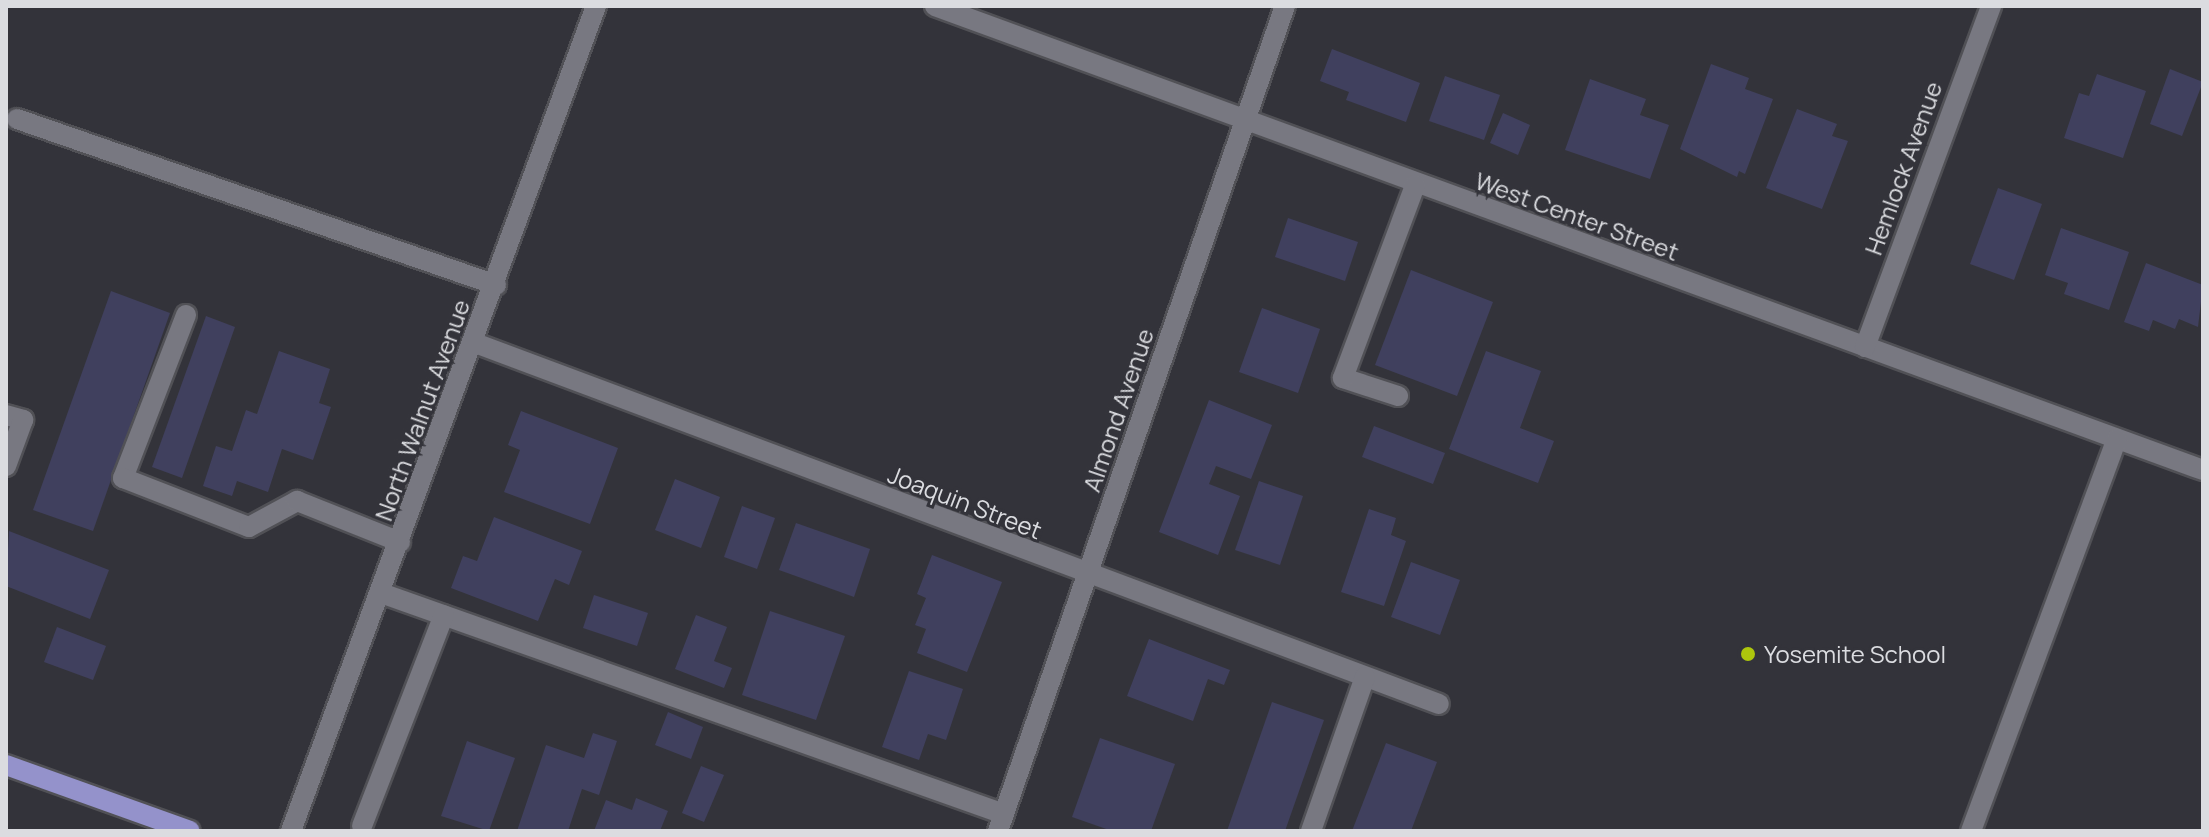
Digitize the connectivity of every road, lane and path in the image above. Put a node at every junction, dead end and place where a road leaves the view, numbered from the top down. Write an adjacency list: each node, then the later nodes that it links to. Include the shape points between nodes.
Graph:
1 (596, 6): 8 (street, North Walnut Avenue)
2 (935, 6): 6 (street, West Center Street)
3 (1285, 6): 6 (street, Almond Avenue)
4 (1991, 6): 11 (street, Hemlock Avenue)
5 (17, 119): 8 (street)
6 (1243, 123): 7 (street, West Center Street); 18 (street, Almond Avenue)
7 (1415, 185): 11 (street, West Center Street); 12 (street, via 1343,378)
8 (496, 285): 10 (street, North Walnut Avenue)
9 (186, 315): 17 (street, via 123,478 249,527 297,501)
10 (475, 343): 17 (street, North Walnut Avenue); 18 (street, Joaquin Street)
11 (1865, 347): 14 (street, West Center Street)
12 (1398, 396)
13 (6, 415): 15 (street, via 23,420)
14 (2117, 439): 16 (street, West Center Street); 29 (street)
15 (6, 466)
16 (2203, 470)
17 (400, 542): 19 (street, North Walnut Avenue)
18 (1088, 576): 21 (street, Joaquin Street); 24 (street, Almond Avenue)
19 (381, 593): 20 (street); 27 (street, North Walnut Avenue)
20 (444, 615): 24 (street); 25 (street)
21 (1365, 677): 22 (street, Joaquin Street); 28 (street)
22 (1439, 704)
23 (6, 765): 26 (main road)
24 (1001, 822)
25 (362, 826)
26 (190, 831)
27 (291, 831)
28 (1311, 831)
29 (1971, 831)

